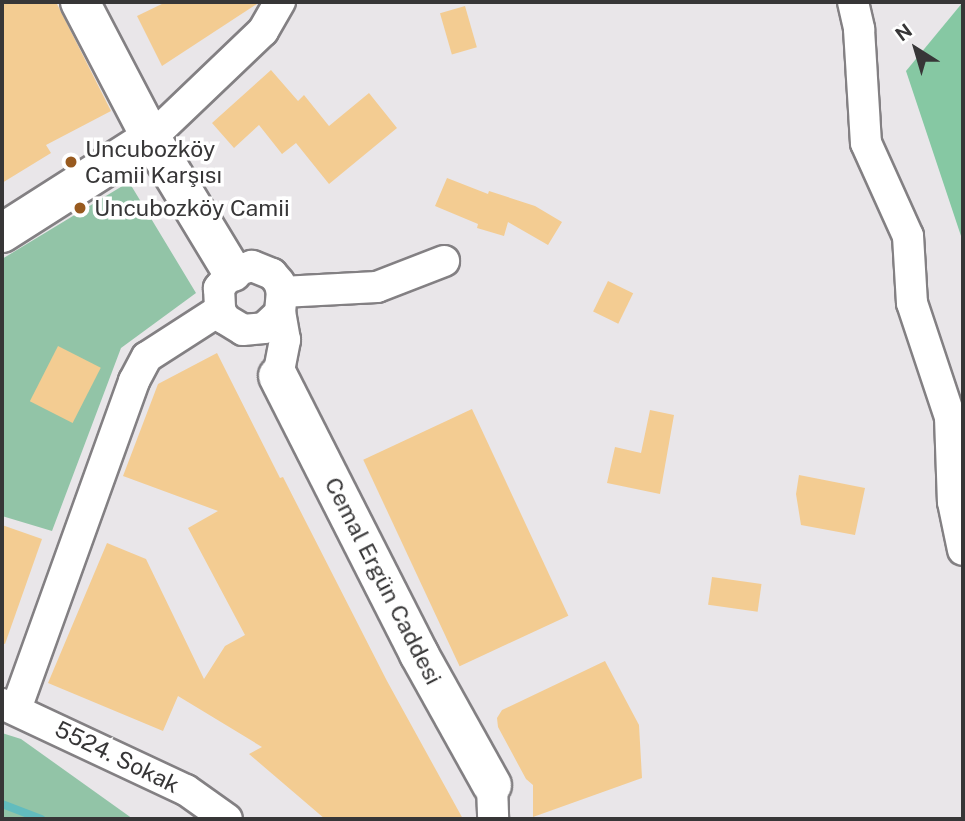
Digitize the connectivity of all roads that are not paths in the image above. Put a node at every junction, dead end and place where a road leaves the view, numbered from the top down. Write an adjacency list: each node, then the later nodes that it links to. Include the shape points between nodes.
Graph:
1 (80, 2): 4 (street)
2 (279, 2): 4 (street, via 263,31)
3 (853, 2): 12 (street, via 866,143 908,236 912,303 950,417 953,502)
4 (151, 138): 5 (street); 7 (street)
5 (2, 233)
6 (444, 261): 8 (street, via 377,287)
7 (232, 272): 8 (street, via 263,268 279,282); 9 (street, via 219,288)
8 (281, 302): 10 (street, via 273,322); 11 (street, via 285,340)
9 (220, 310): 10 (street, via 233,326); 13 (street, via 147,357 134,381)
10 (254, 331): 11 (street, Cemal Ergün Caddesi)
11 (278, 376): 14 (street, Cemal Ergün Caddesi)
12 (963, 550)
13 (9, 707): 15 (street, 5524. Sokak, via 186,790)
14 (492, 802)
15 (227, 819)

